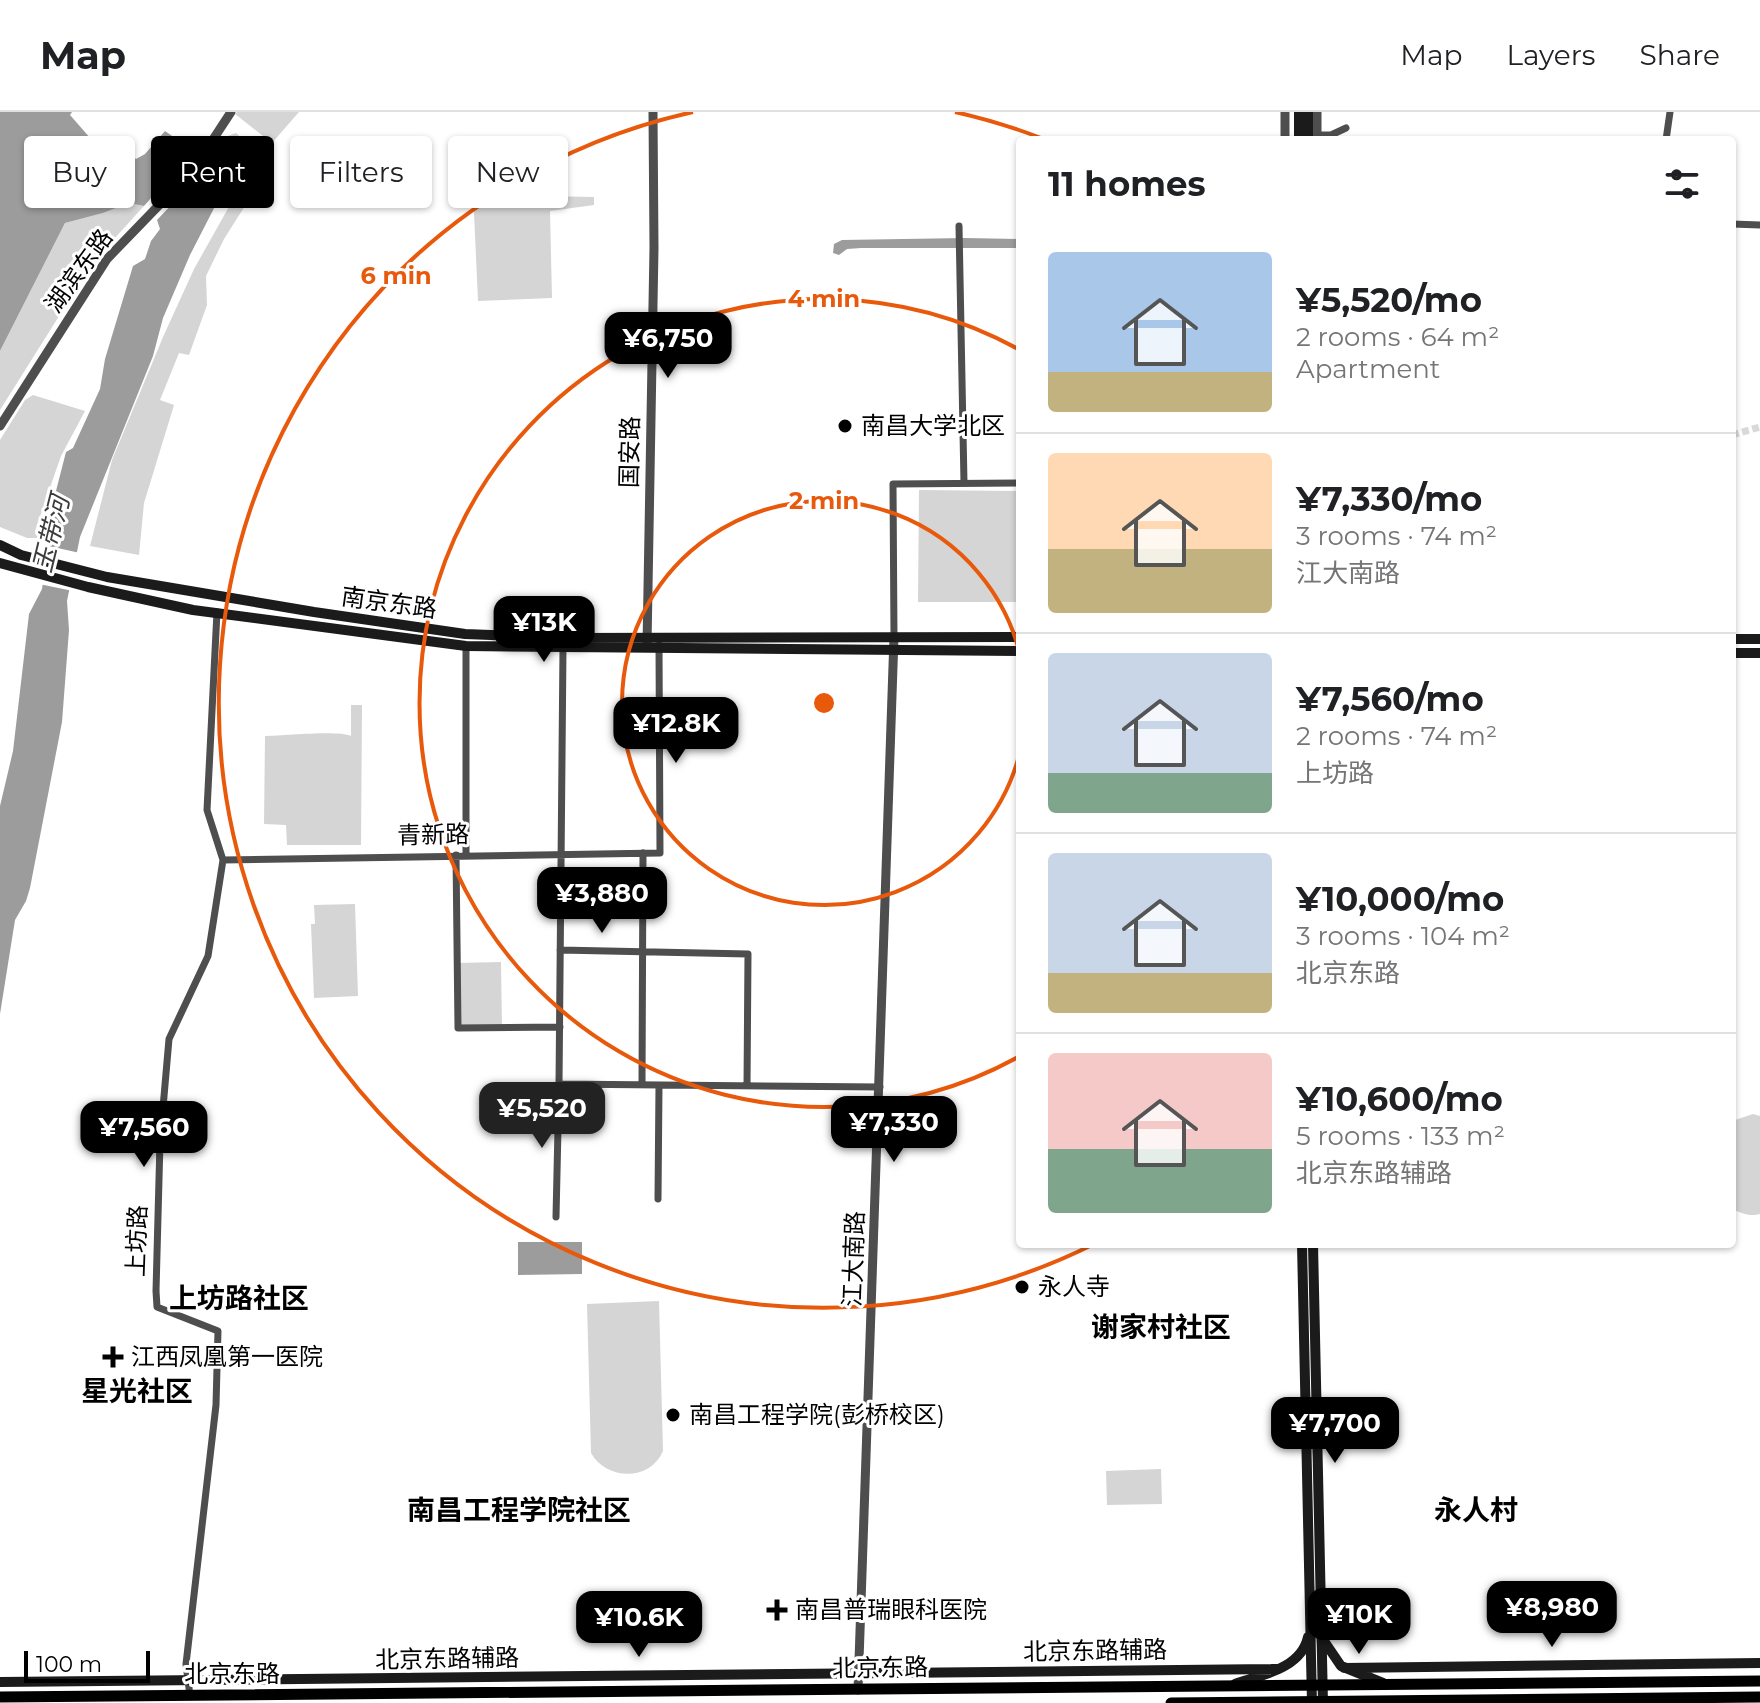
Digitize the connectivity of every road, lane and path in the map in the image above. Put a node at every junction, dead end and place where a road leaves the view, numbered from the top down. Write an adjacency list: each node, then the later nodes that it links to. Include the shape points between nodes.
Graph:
1 (231, 112): 18 (street, 湖滨东路, via 186,178 107,259)
2 (653, 112): 28 (street, 国安路)
3 (1285, 112): 9 (street)
4 (1299, 112): 10 (main road)
5 (1308, 112): 11 (main road)
6 (1317, 112): 12 (street)
7 (1670, 112): 14 (street)
8 (1346, 128): 13 (street)
9 (1285, 136)
10 (1308, 136)
11 (1309, 136)
12 (1310, 136)
13 (1324, 136)
14 (1667, 136)
15 (1736, 224): 16 (street)
16 (1760, 225)
17 (959, 230): 19 (street)
18 (0, 426)
19 (964, 483): 20 (street); 24 (street, via 893,484)
20 (1016, 483)
21 (0, 545): 28 (main road, 南京东路, via 107,577 314,612 465,634)
22 (0, 563): 23 (main road, 南京东路)
23 (217, 612): 29 (main road, 南京东路); 39 (street, 上坊路, via 207,810)
24 (894, 637): 25 (main road, 南京东路); 28 (main road, 南京东路); 31 (street, 江大南路)
25 (1016, 637)
26 (1736, 639): 27 (main road)
27 (1760, 639)
28 (653, 642): 30 (main road, 南京东路); 31 (main road, 南京东路); 35 (street, via 660,853)
29 (466, 646): 30 (main road, 南京东路); 36 (street)
30 (563, 648): 37 (street)
31 (893, 650): 32 (main road, 南京东路); 47 (street, 江大南路)
32 (1016, 651)
33 (1736, 653): 34 (main road)
34 (1760, 653)
35 (643, 853): 37 (street, 青新路); 41 (street)
36 (466, 854): 37 (street, 青新路); 38 (street, 青新路)
37 (561, 854): 40 (street)
38 (456, 855): 39 (street, 青新路); 42 (street, via 458,1028)
39 (223, 860): 58 (street, 上坊路, via 208,956 169,1039 160,1142 157,1307 218,1331 216,1405)
40 (560, 950): 41 (street); 42 (street)
41 (643, 951): 44 (street); 46 (street, via 748,954)
42 (560, 1027): 43 (street)
43 (559, 1084): 44 (street); 49 (street)
44 (642, 1085): 45 (street)
45 (659, 1085): 46 (street); 48 (street)
46 (747, 1086): 47 (street)
47 (880, 1087): 57 (street, 江大南路)
48 (658, 1199)
49 (556, 1217)
50 (1302, 1248): 52 (main road)
51 (1313, 1248): 53 (main road)
52 (1311, 1624): 56 (main road, via 1300,1656); 63 (main road)
53 (1321, 1635): 55 (main road); 63 (main road)
54 (1760, 1663): 55 (main road)
55 (1344, 1668): 61 (main road)
56 (1279, 1669): 57 (main road, 北京东路辅路); 62 (main road)
57 (859, 1674): 58 (main road, 北京东路辅路); 64 (street, 江大南路)
58 (188, 1681): 60 (main road, 北京东路辅路); 65 (street, 上坊路)
59 (1760, 1681): 61 (main road, 北京东路)
60 (0, 1682)
61 (1388, 1685): 63 (main road, 北京东路)
62 (1228, 1686): 63 (main road, 北京东路); 64 (main road, 北京东路)
63 (1317, 1686): 71 (main road); 72 (main road)
64 (858, 1690): 65 (main road, 北京东路)
65 (190, 1696): 66 (main road, 北京东路)
66 (0, 1697)
67 (1760, 1697): 68 (main road)
68 (1394, 1702): 72 (main road)
69 (1171, 1703): 70 (main road)
70 (1198, 1703): 71 (main road)
71 (1312, 1703): 72 (main road)
72 (1323, 1703)

